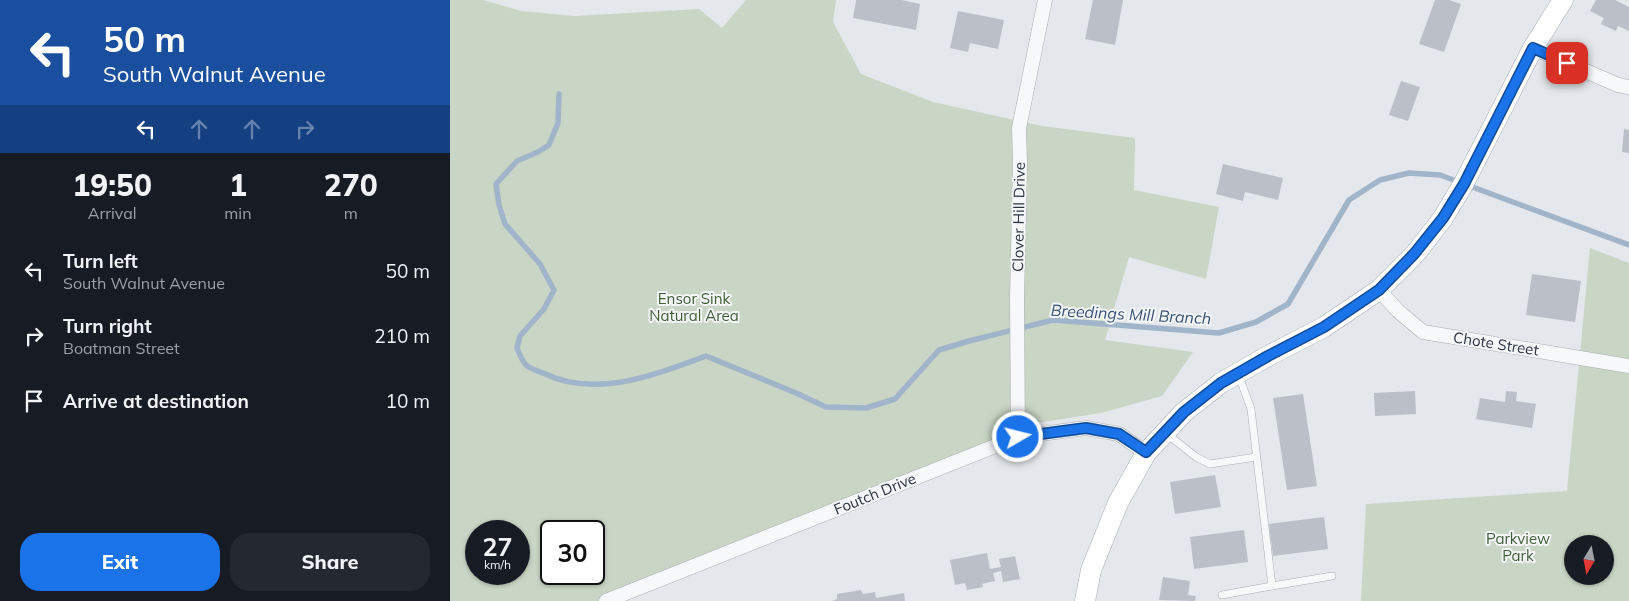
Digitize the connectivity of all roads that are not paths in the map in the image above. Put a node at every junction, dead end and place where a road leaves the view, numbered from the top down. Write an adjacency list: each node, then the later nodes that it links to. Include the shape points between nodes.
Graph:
1 (1044, 0): 9 (street, Clover Hill Drive, via 1019,128)
2 (1563, 0): 3 (street)
3 (1533, 48): 4 (street); 5 (street, via 1464,184 1443,218)
4 (1629, 88)
5 (1379, 290): 6 (street, Chote Street, via 1423,332); 7 (street, via 1324,327)
6 (1629, 366)
7 (1238, 373): 8 (street, via 1184,412); 11 (lane, via 1251,409)
8 (1165, 433): 10 (street); 11 (lane, via 1210,464)
9 (1018, 437): 10 (street, Foutch Drive, via 1086,428 1119,434); 15 (street, Foutch Drive)
10 (1146, 452): 16 (street, via 1118,503 1091,570)
11 (1256, 457): 13 (lane)
12 (1332, 576): 13 (lane)
13 (1272, 586): 14 (lane)
14 (1222, 595)
15 (606, 601)
16 (1085, 601)

